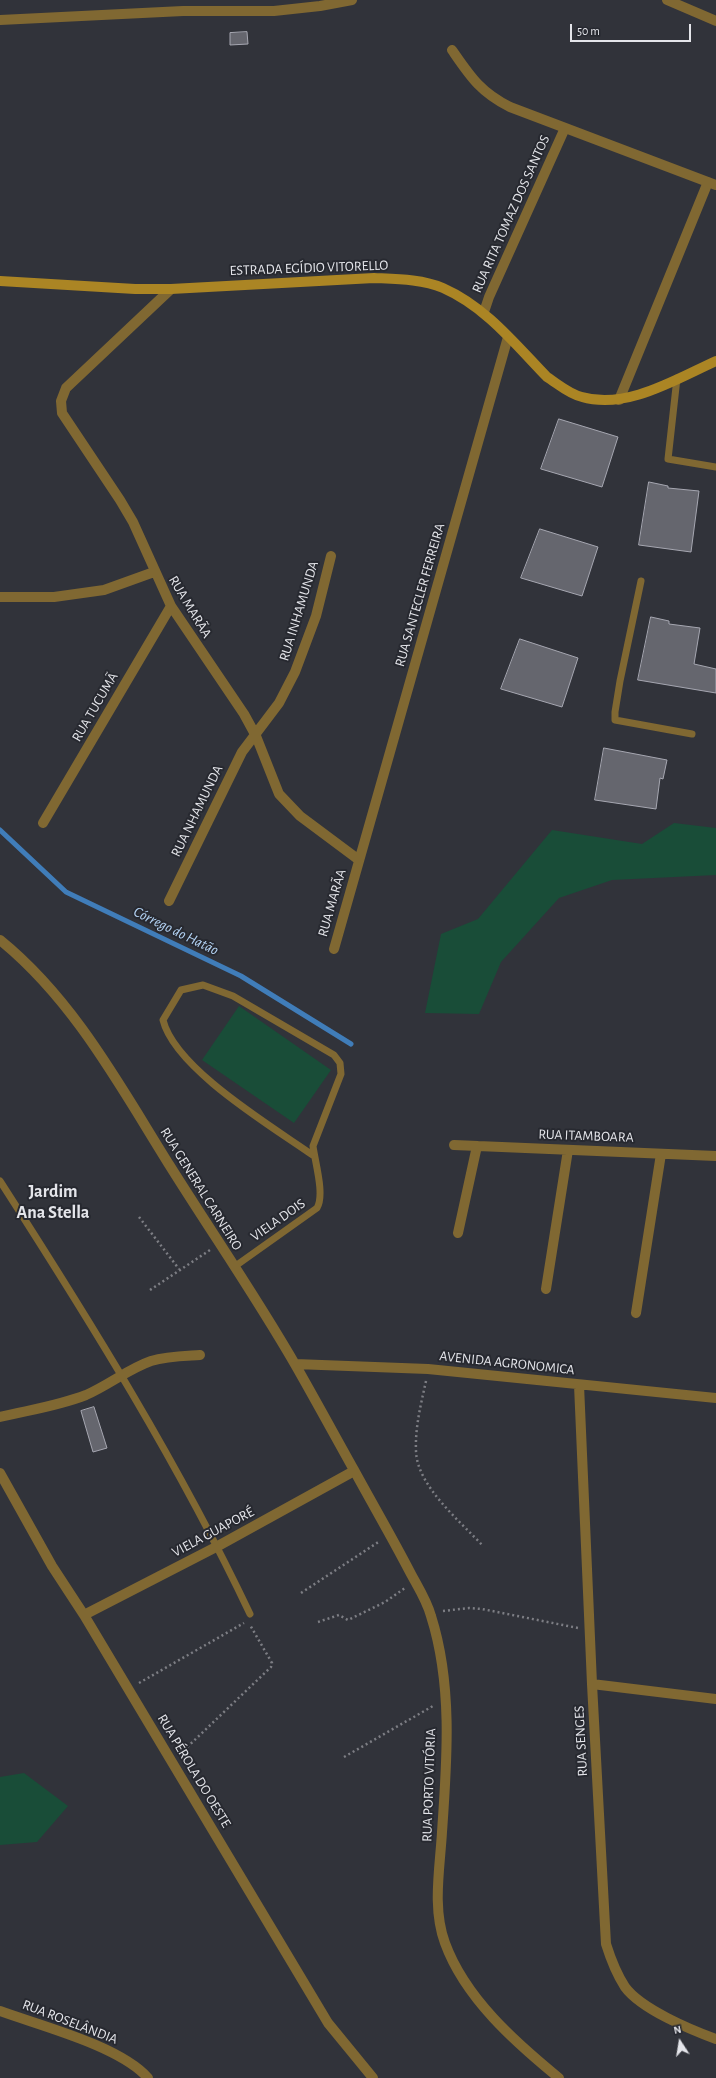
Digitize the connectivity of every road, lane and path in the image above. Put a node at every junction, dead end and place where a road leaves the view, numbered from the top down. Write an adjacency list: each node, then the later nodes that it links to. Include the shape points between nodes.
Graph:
1 (352, 0): 3 (street, via 274,11 183,11)
2 (667, 0): 4 (street)
3 (0, 20)
4 (716, 21)
5 (452, 50): 6 (street, via 486,94 510,107)
6 (565, 128): 7 (street); 10 (street, RUA RITA TOMAZ DOS SANTOS)
7 (712, 183): 14 (street)
8 (0, 281): 9 (street, ESTRADA EGÍDIO VITORELLO)
9 (171, 289): 10 (street, ESTRADA EGÍDIO VITORELLO, via 374,278 398,279 443,288); 17 (street, RUA MARÃA, via 66,388 60,407 68,425 103,472 130,516)
10 (484, 312): 11 (street, ESTRADA EGÍDIO VITORELLO)
11 (508, 337): 14 (street, ESTRADA EGÍDIO VITORELLO, via 547,377 570,392 592,399); 24 (street, RUA SANTECLER FERREIRA)
12 (716, 361): 13 (street, ESTRADA EGÍDIO VITORELLO)
13 (677, 378): 14 (street, ESTRADA EGÍDIO VITORELLO); 15 (lane, via 668,459)
14 (619, 400)
15 (716, 467)
16 (331, 556): 22 (street, RUA INHAMUNDA, via 316,616 295,672 279,703)
17 (154, 572): 19 (street, via 104,590 54,598); 20 (street, RUA MARÃA)
18 (641, 581): 21 (lane, via 620,681 616,720)
19 (0, 597)
20 (171, 606): 22 (street, RUA MARÃA); 23 (street, RUA TUCUMÃ)
21 (692, 734)
22 (256, 736): 24 (street, RUA MARÃA, via 272,779 289,806); 25 (street, RUA NHAMUNDA, via 242,752)
23 (43, 824)
24 (359, 860): 27 (street, RUA MARÃA)
25 (169, 901)
26 (0, 940): 37 (street, RUA GENERAL CARNEIRO, via 49,987 73,1016)
27 (334, 949)
28 (454, 1145): 29 (street, RUA ITAMBOARA)
29 (477, 1146): 30 (street, RUA ITAMBOARA); 36 (street)
30 (568, 1150): 31 (street, RUA ITAMBOARA); 40 (street)
31 (661, 1154): 33 (street, RUA ITAMBOARA); 42 (street)
32 (314, 1156): 32 (lane, via 208,1081 173,1044 163,1020 181,990 203,985 233,996 334,1055 340,1063 341,1074 313,1146); 38 (lane, VIELA DOIS, via 320,1196 317,1208)
33 (716, 1156)
34 (0, 1181): 46 (lane)
35 (139, 1217): 39 (path)
36 (458, 1233)
37 (219, 1244): 38 (street, RUA GENERAL CARNEIRO); 39 (path)
38 (234, 1267): 44 (street, RUA GENERAL CARNEIRO)
39 (179, 1270): 41 (path)
40 (546, 1289)
41 (150, 1290)
42 (636, 1313)
43 (200, 1355): 46 (street, via 152,1361)
44 (295, 1364): 45 (street, AVENIDA AGRONOMICA); 50 (street, RUA GENERAL CARNEIRO)
45 (428, 1369): 47 (street, AVENIDA AGRONOMICA); 54 (path, via 417,1422 416,1452 424,1479)
46 (121, 1375): 49 (street, via 106,1386 71,1400); 53 (lane)
47 (579, 1385): 48 (street, AVENIDA AGRONOMICA); 61 (street, RUA SENGES)
48 (716, 1398)
49 (0, 1417)
50 (354, 1471): 52 (street, RUA PORTO VITÓRIA); 53 (street, VIELA GUAPORÉ)
51 (0, 1473): 59 (street, RUA PÉROLA DO OESTE, via 52,1566)
52 (391, 1534): 55 (street, RUA PORTO VITÓRIA); 56 (path)
53 (218, 1546): 58 (lane); 59 (street, VIELA GUAPORÉ)
54 (483, 1546)
55 (415, 1581): 57 (street, RUA PORTO VITÓRIA); 60 (path, via 385,1602 348,1620 339,1615)
56 (301, 1593)
57 (431, 1612): 61 (path, via 482,1609); 64 (street, RUA PORTO VITÓRIA, via 440,1648)
58 (250, 1614)
59 (84, 1615): 63 (street, RUA PÉROLA DO OESTE)
60 (318, 1622)
61 (589, 1630): 62 (street, RUA SENGES)
62 (592, 1684): 65 (street); 69 (street, RUA SENGES, via 606,1944 613,1965 626,1988 646,2005 686,2028)
63 (128, 1689): 67 (street, RUA PÉROLA DO OESTE); 67 (path, via 247,1621 272,1663 271,1667)
64 (446, 1699): 66 (path); 72 (street, RUA PORTO VITÓRIA, via 445,1783 438,1883 439,1919 445,1942 457,1968 475,1995 505,2030)
65 (716, 1699)
66 (344, 1757)
67 (172, 1762): 71 (street, RUA PÉROLA DO OESTE, via 328,2023)
68 (0, 2011): 70 (street, RUA ROSELÂNDIA, via 101,2047 122,2057)
69 (716, 2039)
70 (148, 2078)
71 (372, 2078)
72 (559, 2078)

